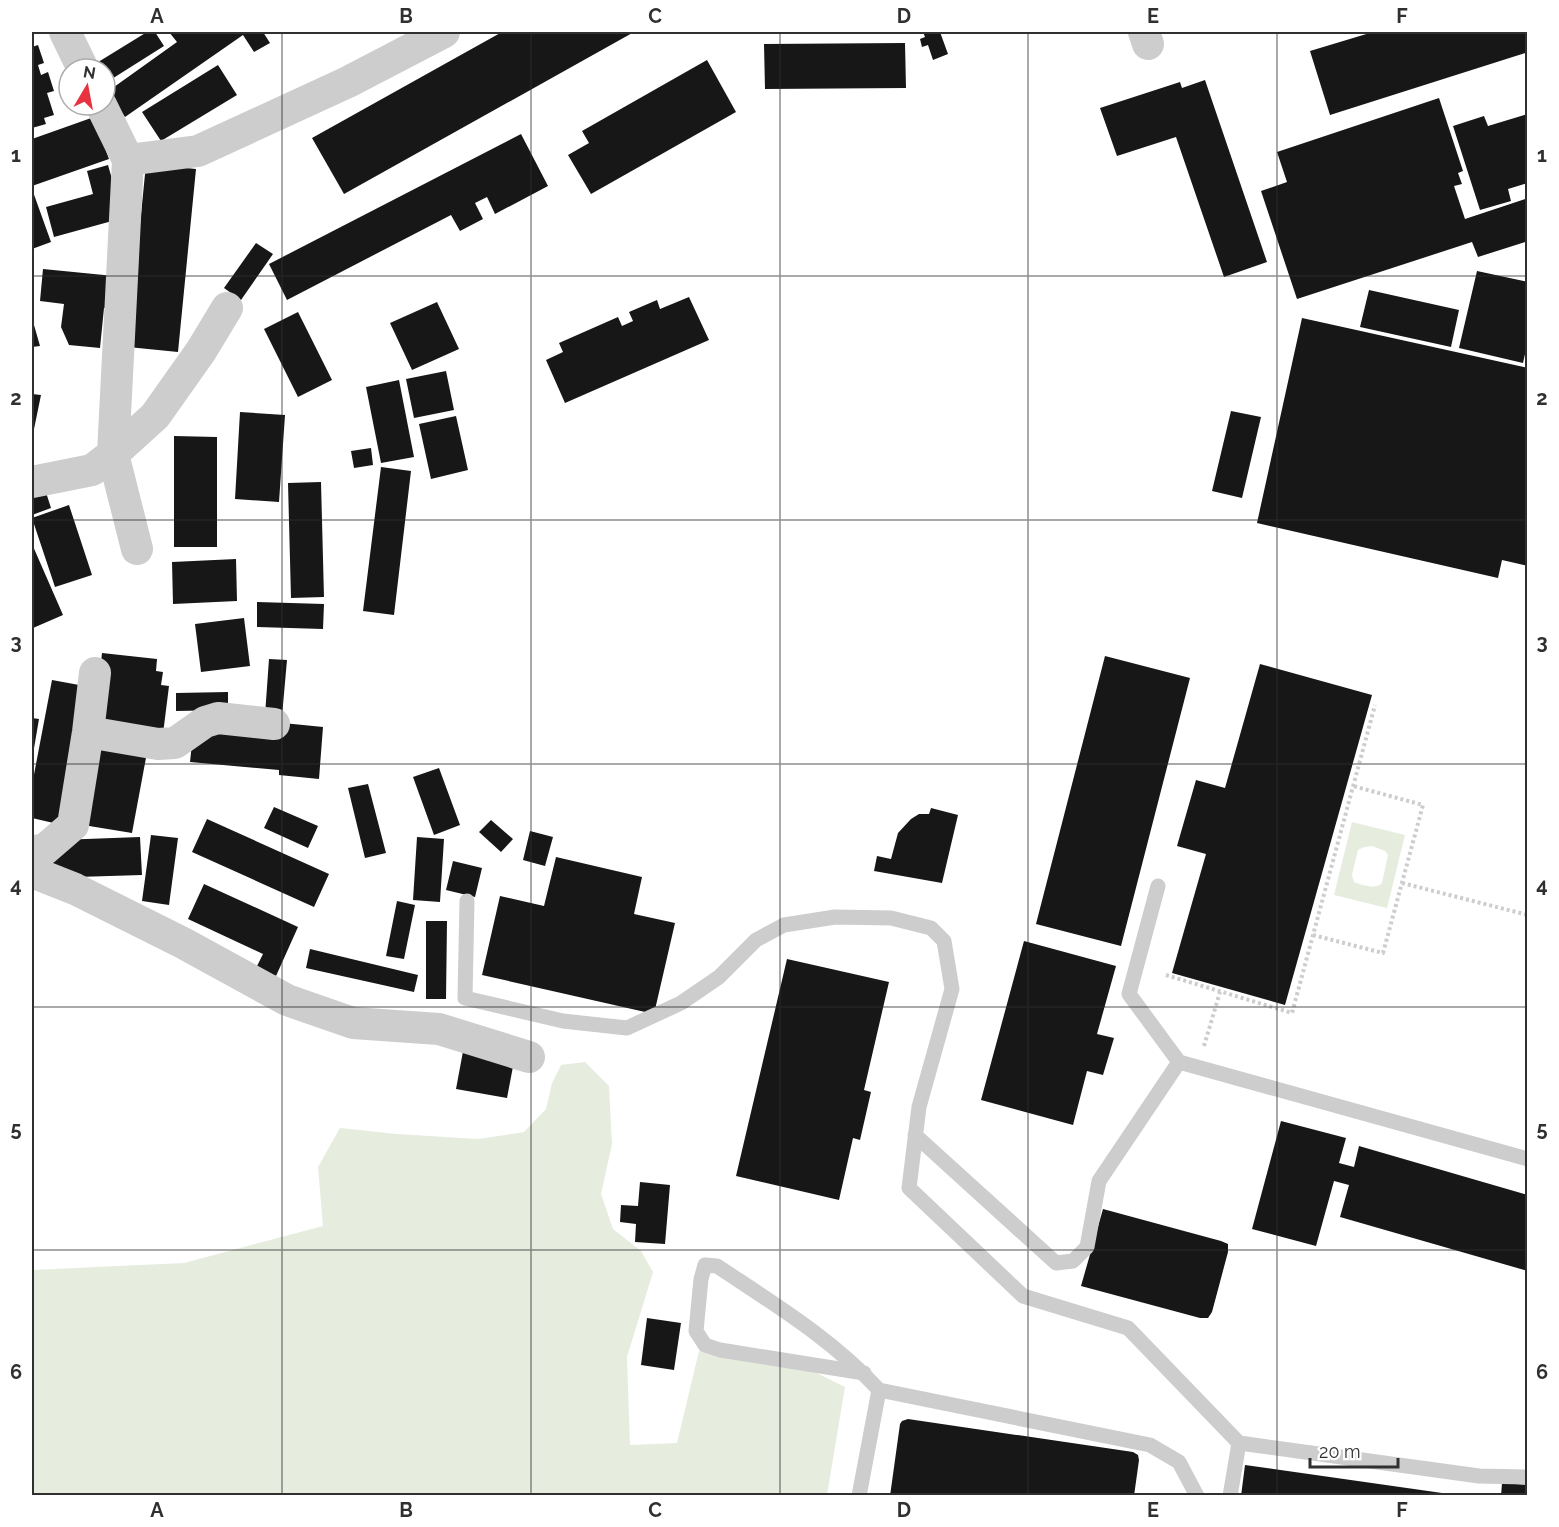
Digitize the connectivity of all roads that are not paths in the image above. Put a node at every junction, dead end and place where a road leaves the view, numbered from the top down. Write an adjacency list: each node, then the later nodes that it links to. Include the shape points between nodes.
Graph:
1 (65, 32): 3 (street)
2 (444, 32): 5 (street, via 348,82 198,151)
3 (77, 57)
4 (107, 117): 5 (street)
5 (128, 160): 7 (street)
6 (227, 308): 7 (street, via 155,416)
7 (112, 454): 8 (street, via 92,470); 9 (street)
8 (32, 482)
9 (137, 549)
10 (95, 673): 12 (street)
11 (274, 724): 12 (street, via 218,718 205,722 175,743 158,744)
12 (88, 732): 13 (street, via 73,825 44,850)
13 (32, 851)
14 (32, 872): 17 (street, via 183,943 287,1000 353,1023 439,1029)
15 (1158, 886): 18 (lane, via 1129,994)
16 (467, 901): 19 (lane, via 465,998 563,1021 627,1028 681,1003 719,977 756,940 784,925 835,917 891,918 931,928 944,941 952,989 919,1107)
17 (529, 1057)
18 (1179, 1062): 19 (lane, via 1098,1181 1087,1246 1073,1261 1056,1263); 20 (lane)
19 (915, 1135): 23 (lane, via 909,1188 1023,1296 1128,1328)
20 (1527, 1160)
21 (864, 1373): 21 (lane, via 811,1329 717,1266 705,1265 696,1331 705,1344 720,1350); 22 (lane)
22 (879, 1390): 25 (lane); 26 (lane, via 1150,1445 1179,1462)
23 (1239, 1443): 24 (lane, via 1479,1476); 27 (lane)
24 (1527, 1477)
25 (859, 1496)
26 (1197, 1496)
27 (1230, 1496)

